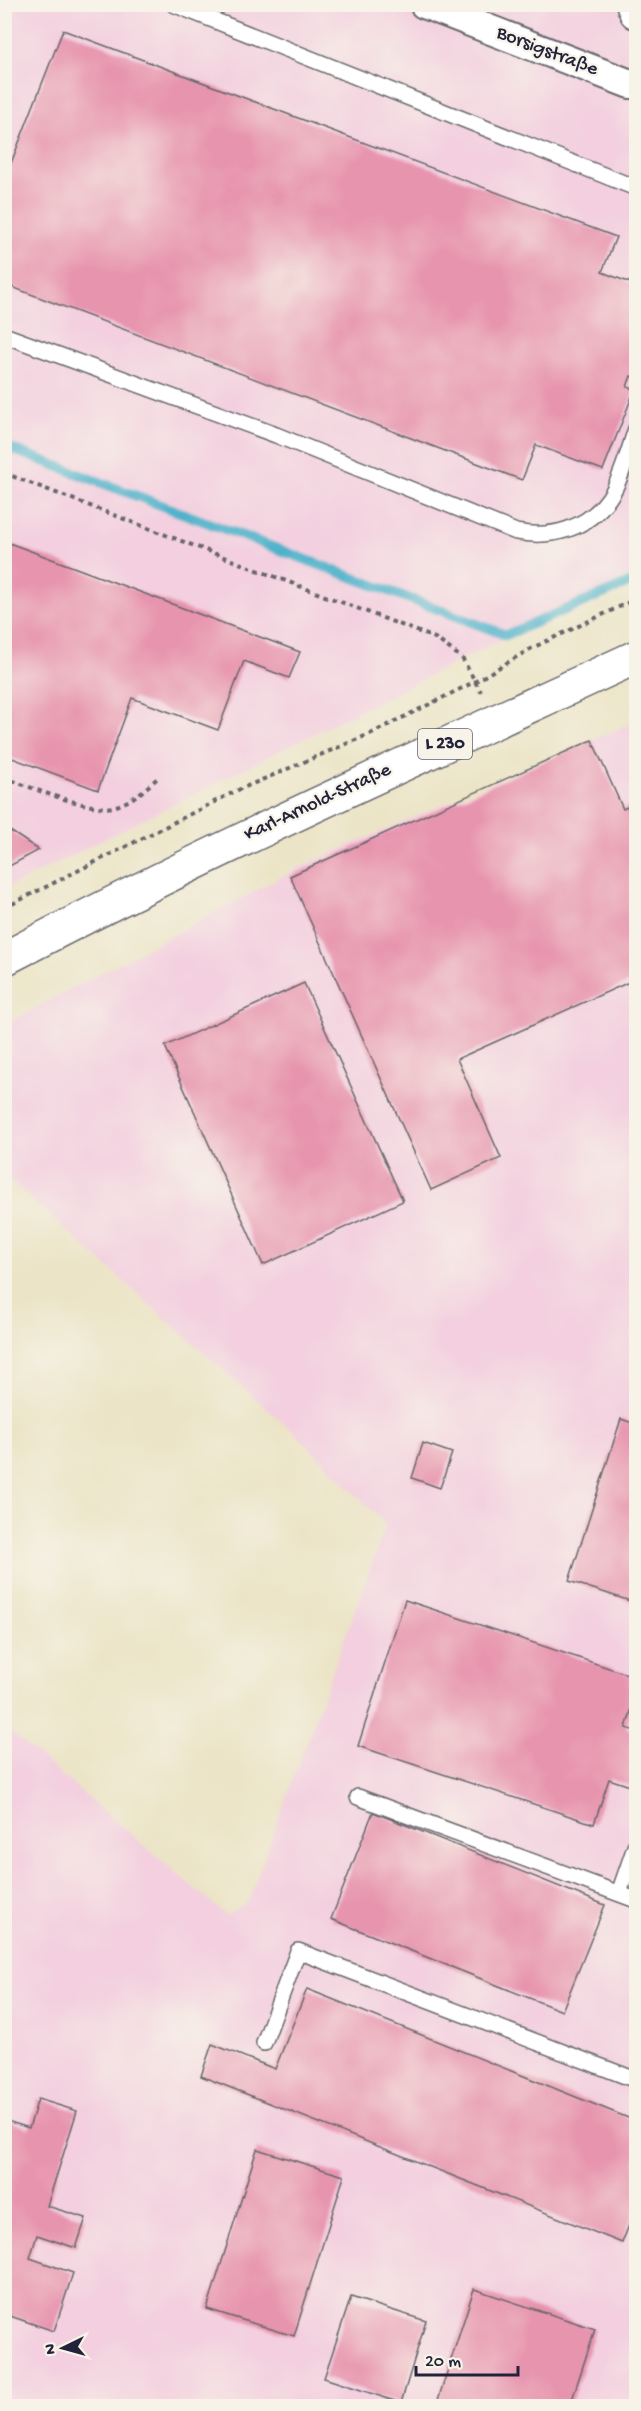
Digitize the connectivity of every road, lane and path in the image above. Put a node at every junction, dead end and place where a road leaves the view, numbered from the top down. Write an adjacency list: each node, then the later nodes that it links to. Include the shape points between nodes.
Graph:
1 (173, 4): 6 (lane)
2 (424, 4): 5 (street, Borsigstraße)
3 (633, 4): 4 (main road)
4 (636, 12)
5 (636, 84)
6 (636, 188)
7 (4, 335): 8 (lane, via 276,435 516,532 536,536 575,528 594,516 611,496)
8 (636, 429)
9 (4, 473): 12 (path, via 435,638 462,658)
10 (636, 599): 12 (path, via 532,648)
11 (636, 657): 13 (main road, Karl-Arnold-Straße / L 230)
12 (476, 681): 13 (path); 16 (path, via 372,733 238,790)
13 (494, 723): 17 (main road, Karl-Arnold-Straße / L 230, via 120,898)
14 (160, 776): 15 (path, via 135,798 111,807 72,801)
15 (4, 777)
16 (4, 908)
17 (4, 959)
18 (358, 1797): 20 (lane)
19 (636, 1844): 20 (lane)
20 (619, 1893): 21 (lane)
21 (636, 1900)
22 (264, 2043): 23 (lane, via 298,1952)
23 (636, 2080)

